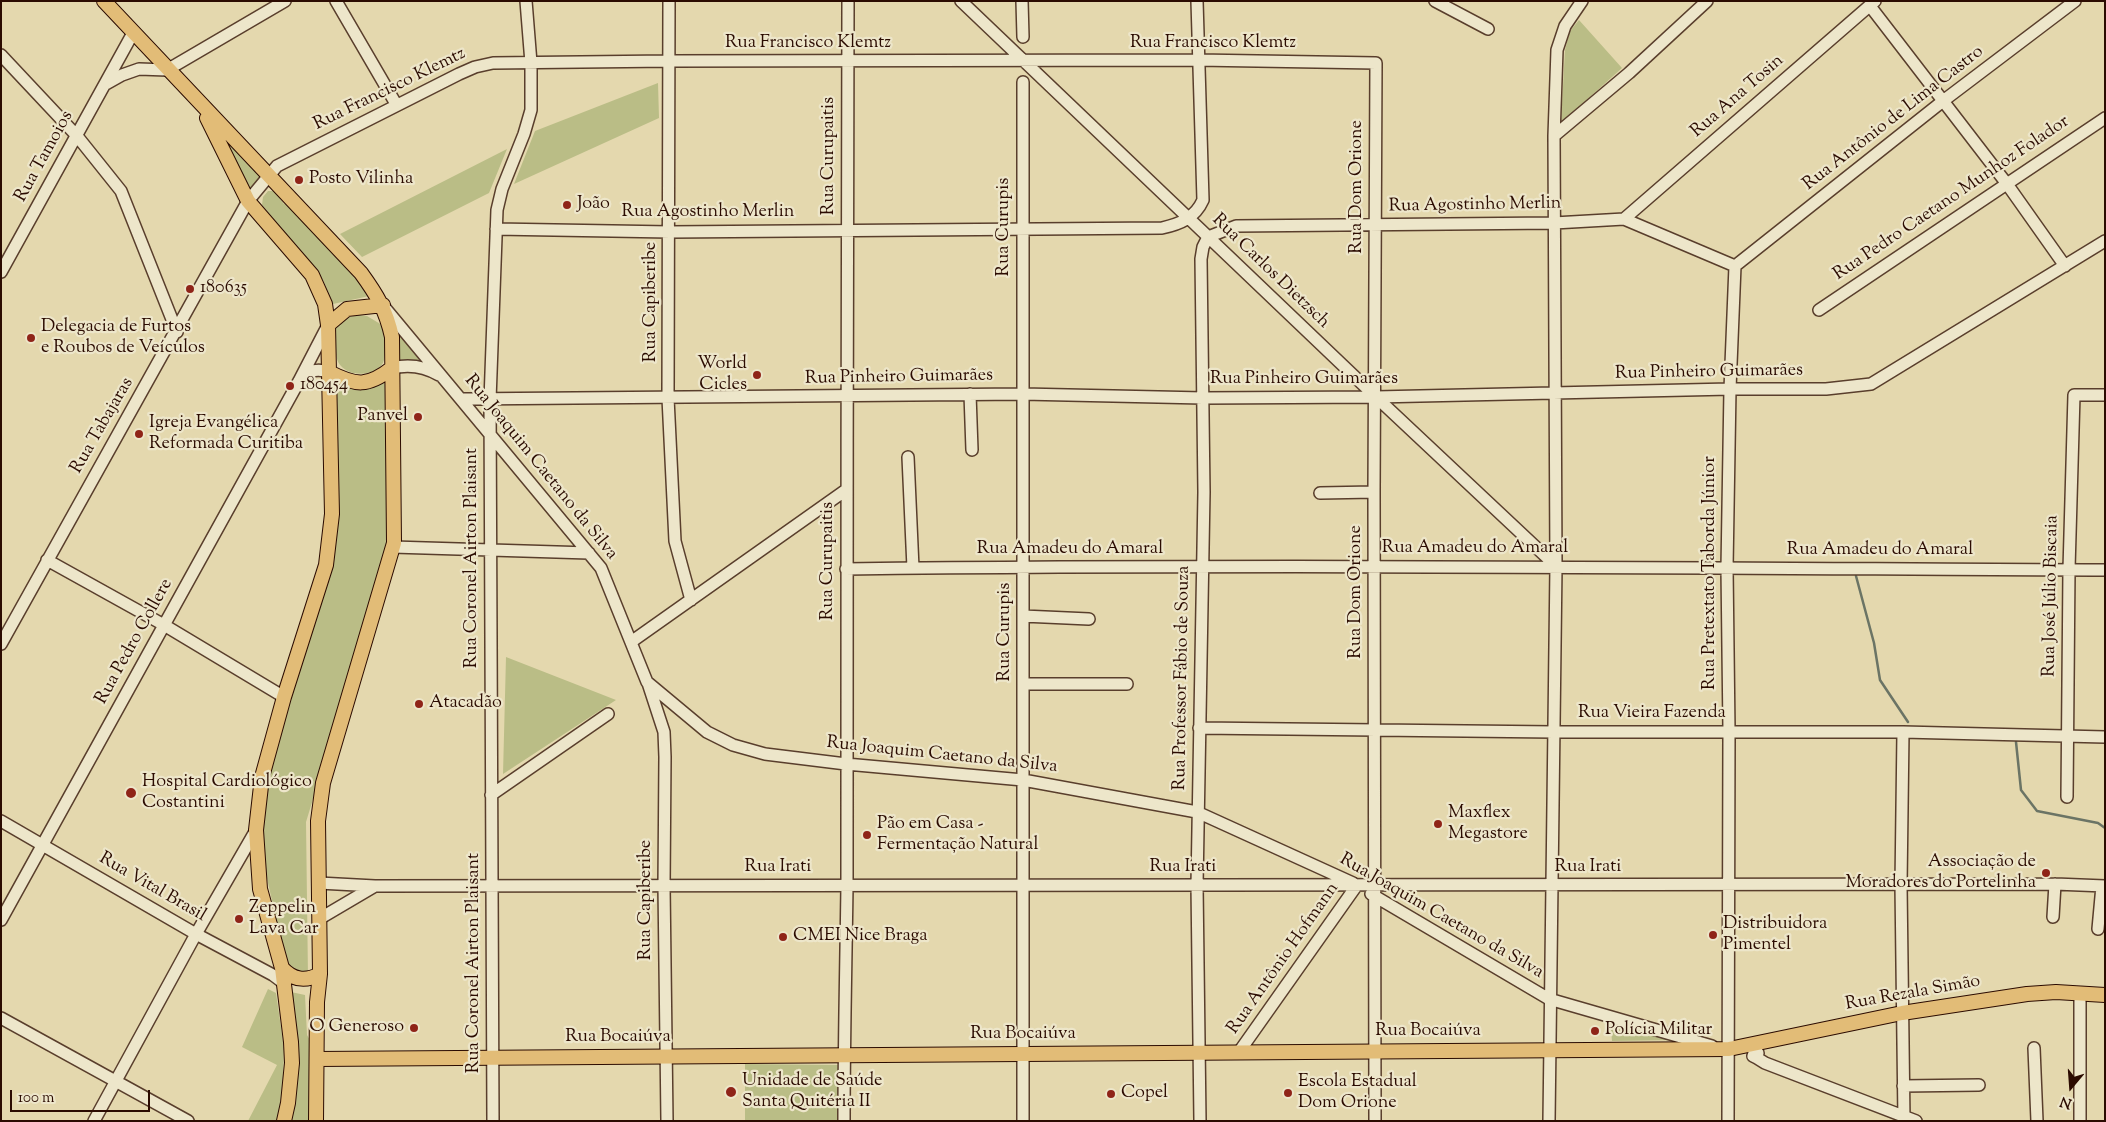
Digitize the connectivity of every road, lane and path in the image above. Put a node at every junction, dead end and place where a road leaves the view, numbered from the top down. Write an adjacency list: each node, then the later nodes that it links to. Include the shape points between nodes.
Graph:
1 (104, 1): 16 (main road)
2 (285, 1): 25 (street)
3 (336, 1): 30 (street)
4 (526, 1): 23 (street, Rua Coronel Airton Plaisant)
5 (670, 1): 20 (street, Rua Capiberibe)
6 (848, 1): 21 (street, Rua Curupaitis)
7 (961, 1): 22 (street, Rua Carlos Dietzsch)
8 (1022, 1): 17 (street)
9 (1197, 1): 19 (street)
10 (1435, 1): 15 (street)
11 (1582, 1): 33 (street, via 1565,26 1557,50)
12 (1707, 1): 33 (street)
13 (2075, 1): 28 (street, Rua Antônio de Lima Castro)
14 (1872, 3): 28 (street); 38 (street, Rua Ana Tosin)
15 (1488, 28)
16 (133, 34): 25 (main road); 27 (street, Rua Tamoios)
17 (1022, 37)
18 (1, 55): 32 (street)
19 (1198, 60): 22 (street, Rua Francisco Klemtz); 24 (street, Rua Francisco Klemtz); 37 (street, via 1203,200 1200,208)
20 (669, 61): 21 (street, Rua Francisco Klemtz); 23 (street, Rua Francisco Klemtz); 44 (street, Rua Capiberibe)
21 (848, 61): 22 (street, Rua Francisco Klemtz); 43 (street, Rua Curupaitis)
22 (1024, 61): 37 (street, Rua Carlos Dietzsch)
23 (531, 62): 30 (street, Rua Francisco Klemtz, via 474,67); 42 (street, Rua Coronel Airton Plaisant, via 531,110 502,189)
24 (1376, 63): 40 (street, Rua Dom Orione)
25 (167, 70): 27 (street, via 139,69); 29 (main road)
26 (1023, 82): 41 (street, Rua Curupis)
27 (105, 85): 32 (street, Rua Tamoios)
28 (1943, 101): 35 (street); 47 (street, Rua Antônio de Lima Castro)
29 (200, 104): 34 (main road); 36 (main road)
30 (396, 104): 34 (street, Rua Francisco Klemtz, via 277,166)
31 (2105, 118): 35 (street, Rua Pedro Caetano Munhoz Folador)
32 (76, 136): 49 (street, Rua Tamoios); 53 (street, via 121,191)
33 (1554, 136): 39 (street)
34 (268, 175): 36 (street, Rua Tabajaras); 50 (main road, via 361,273)
35 (2007, 184): 48 (street); 51 (street, Rua Pedro Caetano Munhoz Folador)
36 (248, 201): 52 (main road, via 312,275 325,304); 53 (street, Rua Tabajaras)
37 (1189, 218): 41 (street, Rua Agostinho Merlin, via 1162,228); 45 (street, Rua Carlos Dietzsch)
38 (1624, 219): 39 (street, Rua Agostinho Merlin); 47 (street, Rua Agostinho Merlin)
39 (1554, 223): 40 (street, Rua Agostinho Merlin); 59 (street)
40 (1376, 225): 45 (street, Rua Agostinho Merlin, via 1236,226); 64 (street, Rua Dom Orione)
41 (1023, 228): 43 (street, Rua Agostinho Merlin); 61 (street, Rua Curupis)
42 (496, 229): 44 (street, Rua Agostinho Merlin); 68 (street, Rua Coronel Airton Plaisant)
43 (847, 230): 44 (street, Rua Agostinho Merlin); 63 (street, Rua Curupaitis)
44 (670, 232): 65 (street, Rua Capiberibe)
45 (1208, 237): 64 (street, Rua Carlos Dietzsch); 66 (street, Rua Professor Fábio de Souza, via 1200,259)
46 (2105, 241): 48 (street, Rua Pinheiro Guimarães)
47 (1735, 266): 58 (street, Rua Pretextato Taborda Júnior)
48 (2065, 266): 58 (street, Rua Pinheiro Guimarães, via 1871,384 1826,389)
49 (1, 272)
50 (383, 305): 52 (main road, via 347,309); 54 (main road, via 392,337); 56 (street, Rua Joaquim Caetano da Silva)
51 (1820, 310)
52 (328, 324): 55 (main road); 57 (street, Rua Pedro Collere)
53 (177, 332): 78 (street, Rua Tabajaras)
54 (392, 368): 55 (main road, via 377,380 365,383 349,381); 56 (street, Rua Joaquim Caetano da Silva, via 414,366 429,369); 75 (main road)
55 (329, 372): 57 (street, via 312,370); 97 (main road, via 331,535 326,565)
56 (442, 377): 67 (street, Rua Joaquim Caetano da Silva)
57 (299, 381): 91 (street, Rua Pedro Collere)
58 (1730, 389): 59 (street, Rua Pinheiro Guimarães); 84 (street, Rua Pretextato Taborda Júnior)
59 (1555, 393): 64 (street, Rua Pinheiro Guimarães); 79 (street)
60 (970, 394): 61 (street, Rua Pinheiro Guimarães); 63 (street, Rua Pinheiro Guimarães); 70 (street)
61 (1023, 394): 66 (street, Rua Pinheiro Guimarães); 80 (street, Rua Curupis)
62 (2105, 395): 86 (street, Rua José Júlio Biscaia, via 2074,395)
63 (846, 396): 65 (street, Rua Pinheiro Guimarães); 72 (street, Rua Curupaitis)
64 (1376, 397): 66 (street, Rua Pinheiro Guimarães); 73 (street, Rua Dom Orione); 79 (street, Rua Carlos Dietzsch)
65 (668, 398): 68 (street, Rua Pinheiro Guimarães); 88 (street, Rua Capiberibe, via 675,541)
66 (1203, 398): 81 (street, Rua Professor Fábio de Souza)
67 (463, 399): 68 (street, Rua Pinheiro Guimarães); 69 (street, Rua Joaquim Caetano da Silva)
68 (490, 400): 69 (street, Rua Coronel Airton Plaisant)
69 (490, 432): 76 (street, Rua Coronel Airton Plaisant); 77 (street, Rua Joaquim Caetano da Silva)
70 (972, 450)
71 (908, 457): 83 (street)
72 (846, 490): 85 (street, Rua Curupaitis); 88 (street)
73 (1374, 492): 74 (street); 82 (street, Rua Dom Orione)
74 (1320, 493)
75 (393, 546): 76 (street); 114 (main road, via 324,783 318,821)
76 (491, 549): 77 (street); 108 (street, Rua Coronel Airton Plaisant)
77 (589, 552): 92 (street, Rua Joaquim Caetano da Silva, via 601,568)
78 (47, 560): 91 (street); 93 (street, Rua Tabajaras)
79 (1556, 566): 82 (street, Rua Amadeu do Amaral); 84 (street, Rua Amadeu do Amaral); 102 (street)
80 (1023, 567): 81 (street, Rua Amadeu do Amaral); 83 (street, Rua Amadeu do Amaral); 89 (street, Rua Curupis)
81 (1203, 567): 82 (street, Rua Amadeu do Amaral); 99 (street, Rua Professor Fábio de Souza)
82 (1376, 567): 100 (street, Rua Dom Orione)
83 (913, 568): 85 (street, Rua Amadeu do Amaral)
84 (1727, 568): 86 (street, Rua Amadeu do Amaral); 101 (street, Rua Pretextato Taborda Júnior)
85 (846, 569): 106 (street, Rua Curupaitis)
86 (2069, 569): 87 (street, Rua Amadeu do Amaral); 104 (street, Rua José Júlio Biscaia)
87 (2105, 570)
88 (691, 600): 92 (street)
89 (1023, 616): 90 (street); 95 (street, Rua Curupis)
90 (1089, 619)
91 (164, 625): 97 (street); 113 (street, Rua Pedro Collere)
92 (631, 642): 94 (street, Rua Joaquim Caetano da Silva)
93 (1, 644)
94 (647, 682): 106 (street, Rua Joaquim Caetano da Silva, via 707,732 734,745 765,754); 123 (street, Rua Capiberibe, via 664,732)
95 (1023, 684): 96 (street); 107 (street, Rua Curupis)
96 (1127, 684)
97 (284, 697): 112 (main road, via 262,777)
98 (608, 714): 108 (street)
99 (1199, 728): 100 (street, Rua Vieira Fazenda); 110 (street, Rua Professor Fábio de Souza)
100 (1375, 730): 102 (street, Rua Vieira Fazenda); 127 (street, Rua Dom Orione)
101 (1729, 731): 102 (street, Rua Vieira Fazenda); 103 (street, Rua Vieira Fazenda); 120 (street, Rua Pretextato Taborda Júnior)
102 (1554, 732): 119 (street)
103 (1903, 732): 104 (street, Rua Vieira Fazenda); 125 (street)
104 (2068, 736): 105 (street, Rua Vieira Fazenda); 109 (street, Rua José Júlio Biscaia)
105 (2105, 737)
106 (846, 764): 107 (street, Rua Joaquim Caetano da Silva); 124 (street, Rua Curupaitis)
107 (1023, 780): 110 (street, Rua Joaquim Caetano da Silva); 116 (street, Rua Curupis)
108 (491, 795): 122 (street, Rua Coronel Airton Plaisant)
109 (2067, 797)
110 (1197, 812): 117 (street, Rua Professor Fábio de Souza); 118 (street, Rua Joaquim Caetano da Silva)
111 (1, 821): 113 (street, Rua Vital Brasil)
112 (256, 830): 132 (street); 133 (main road, via 260,889)
113 (42, 846): 130 (street, Rua Pedro Collere); 132 (street, Rua Vital Brasil)
114 (319, 883): 121 (street, Rua Irati); 129 (main road)
115 (2055, 884): 125 (street, Rua Irati); 126 (street, Rua Irati); 128 (street)
116 (1024, 885): 117 (street, Rua Irati); 124 (street, Rua Irati); 148 (street, Rua Curupis)
117 (1197, 885): 118 (street, Rua Irati); 146 (street, Rua Professor Fábio de Souza)
118 (1357, 885): 127 (street, Rua Irati); 147 (street, Rua Antônio Hofmann)
119 (1551, 885): 120 (street, Rua Irati); 127 (street, Rua Irati); 138 (street)
120 (1728, 885): 125 (street, Rua Irati); 143 (street, Rua Pretextato Taborda Júnior)
121 (374, 886): 122 (street, Rua Irati); 129 (street)
122 (492, 886): 123 (street, Rua Irati); 151 (street, Rua Coronel Airton Plaisant)
123 (664, 886): 124 (street, Rua Irati); 150 (street, Rua Capiberibe)
124 (847, 886): 149 (street, Rua Curupaitis)
125 (1901, 886): 140 (street)
126 (2103, 886): 131 (street)
127 (1375, 891): 138 (street, Rua Joaquim Caetano da Silva); 145 (street, Rua Dom Orione)
128 (2053, 918)
129 (319, 919): 134 (main road)
130 (1, 920)
131 (2098, 929)
132 (196, 934): 135 (street, Rua Vital Brasil); 154 (street)
133 (282, 968): 134 (main road, via 304,980); 135 (main road)
134 (320, 974): 139 (main road)
135 (285, 984): 139 (main road, via 305,990); 160 (main road, via 292,1063)
136 (2080, 994): 137 (main road, Rua Rezala Simão); 140 (main road, Rua Rezala Simão, via 2027,994); 172 (street)
137 (2105, 995)
138 (1550, 999): 143 (street, Rua Joaquim Caetano da Silva); 144 (street)
139 (317, 1002): 153 (main road)
140 (1902, 1013): 143 (main road, Rua Rezala Simão); 155 (street)
141 (1, 1018): 154 (street)
142 (2034, 1048): 171 (street)
143 (1724, 1049): 144 (main road, Rua Bocaiúva); 169 (street, Rua Pretextato Taborda Júnior)
144 (1548, 1050): 145 (main road, Rua Bocaiúva); 168 (street)
145 (1375, 1051): 147 (main road, Rua Bocaiúva); 167 (street, Rua Dom Orione)
146 (1200, 1052): 147 (main road, Rua Bocaiúva); 148 (main road, Rua Bocaiúva); 166 (street, Rua Professor Fábio de Souza)
147 (1239, 1052)
148 (1024, 1054): 149 (main road, Rua Bocaiúva); 165 (street, Rua Curupis)
149 (843, 1055): 150 (main road, Rua Bocaiúva); 164 (street, Rua Curupaitis)
150 (667, 1056): 151 (main road, Rua Bocaiúva); 163 (street, Rua Capiberibe)
151 (493, 1058): 153 (main road, Rua Bocaiúva); 162 (street, Rua Coronel Airton Plaisant)
152 (1758, 1058): 157 (street)
153 (317, 1059): 161 (main road)
154 (116, 1081): 158 (street); 159 (street)
155 (1903, 1086): 156 (street); 157 (street)
156 (1979, 1086)
157 (1904, 1119): 170 (street)
158 (94, 1121)
159 (188, 1121)
160 (284, 1121)
161 (316, 1121)
162 (493, 1121)
163 (667, 1121)
164 (844, 1121)
165 (1023, 1121)
166 (1200, 1121)
167 (1375, 1121)
168 (1549, 1121)
169 (1728, 1121)
170 (1916, 1121)
171 (2037, 1121)
172 (2080, 1121)

